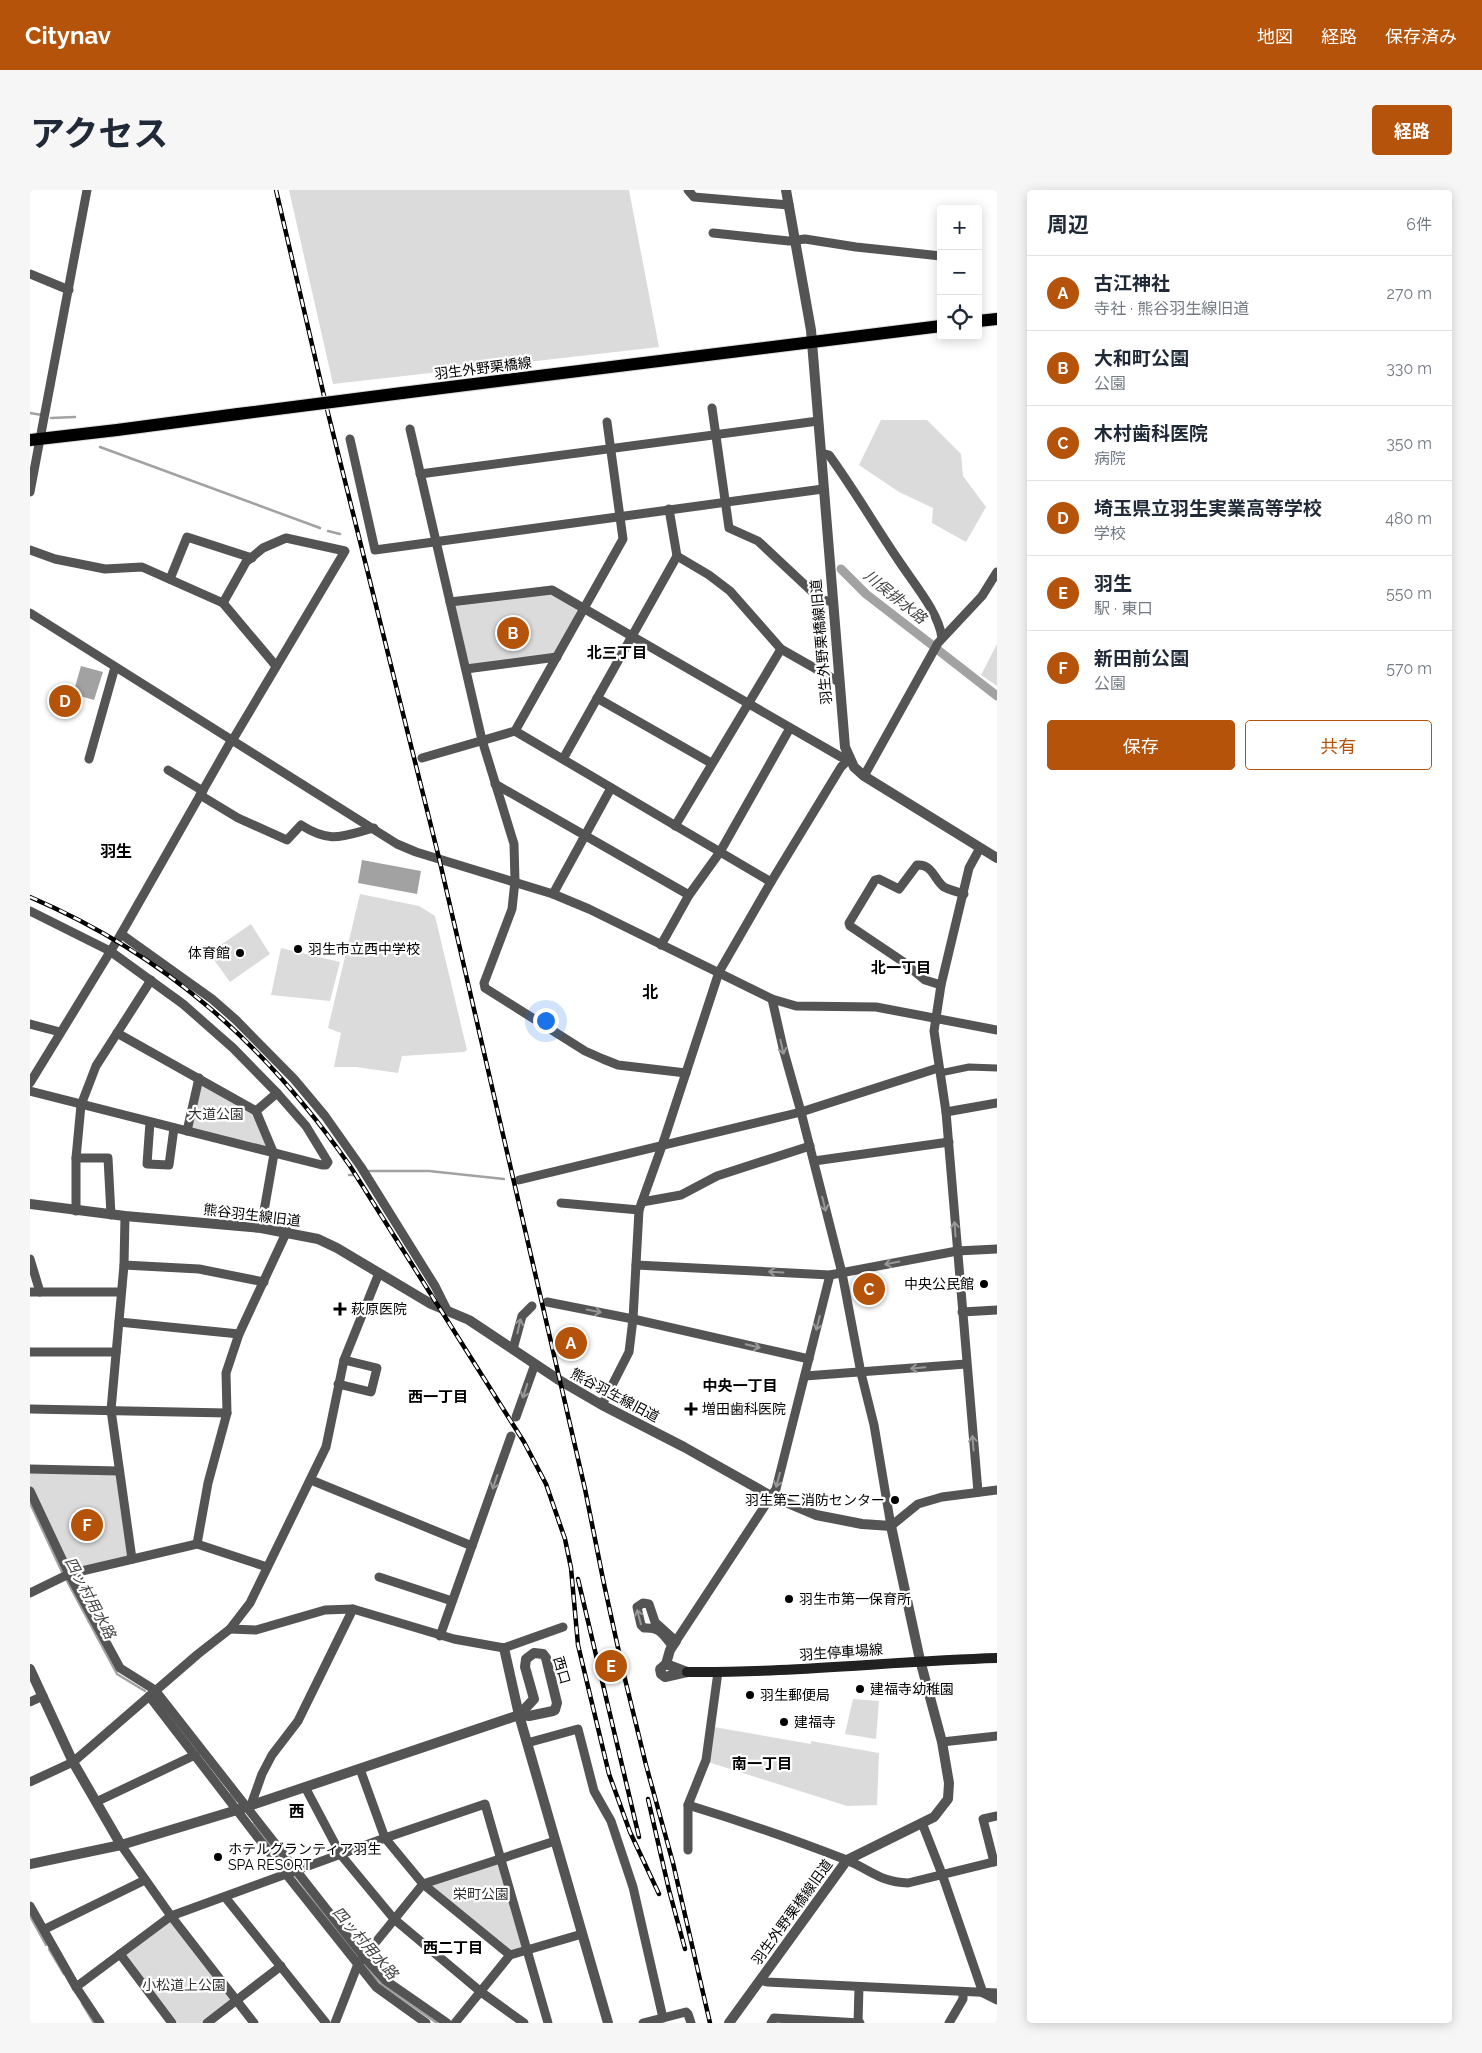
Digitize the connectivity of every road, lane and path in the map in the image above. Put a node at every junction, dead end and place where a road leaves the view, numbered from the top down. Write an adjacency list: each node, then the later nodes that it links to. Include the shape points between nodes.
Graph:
1 (87, 190): 9 (street)
2 (688, 190): 4 (street, via 694,197)
3 (786, 190): 4 (street, 羽生外野栗橋線旧道)
4 (789, 205): 6 (street, 羽生外野栗橋線旧道)
5 (713, 233): 6 (street)
6 (796, 240): 7 (street); 13 (street, 羽生外野栗橋線旧道)
7 (937, 256)
8 (30, 274): 9 (street)
9 (69, 290): 19 (street)
10 (997, 319): 11 (main road)
11 (982, 321)
12 (937, 326): 13 (main road, 羽生外野栗橋線)
13 (812, 342): 15 (street, 羽生外野栗橋線旧道); 19 (main road, 羽生外野栗橋線, bridge)
14 (712, 408): 18 (street)
15 (818, 421): 18 (street); 22 (street, 羽生外野栗橋線旧道)
16 (607, 422): 21 (street)
17 (410, 429): 23 (street)
18 (716, 435): 21 (street); 26 (street)
19 (35, 439): 25 (street)
20 (350, 439): 29 (street, via 375,550)
21 (611, 449): 23 (street); 28 (street)
22 (821, 453): 24 (street, 羽生外野栗橋線旧道); 41 (street, via 829,455 936,619 940,627)
23 (420, 474): 29 (street)
24 (823, 489): 26 (street); 36 (street, 羽生外野栗橋線旧道)
25 (30, 492)
26 (726, 502): 27 (street); 36 (street, via 729,528 758,542 820,599)
27 (669, 509): 28 (street); 31 (street)
28 (621, 516): 29 (street); 38 (street, via 623,539)
29 (436, 542): 35 (street)
30 (30, 550): 34 (street, via 105,569 142,567)
31 (677, 556): 40 (street); 42 (street, via 730,591)
32 (252, 558): 34 (street, via 186,537); 37 (street, via 246,562); 44 (street, via 263,548 286,538 345,551)
33 (997, 572): 41 (street, via 982,596)
34 (170, 579): 37 (street)
35 (450, 602): 38 (street, via 549,589); 46 (street)
36 (832, 602): 47 (street, 羽生外野栗橋線旧道)
37 (223, 603): 44 (street)
38 (584, 607): 40 (street); 43 (street)
39 (30, 613): 45 (street)
40 (632, 636): 48 (street); 49 (street)
41 (938, 644): 60 (street)
42 (781, 649): 47 (street); 49 (street)
43 (557, 657): 46 (street); 51 (street)
44 (276, 666): 53 (street)
45 (115, 667): 53 (street); 55 (street)
46 (466, 670): 52 (street)
47 (839, 682): 57 (street, 羽生外野栗橋線旧道, via 843,736)
48 (597, 698): 56 (street); 58 (street)
49 (748, 704): 50 (street); 58 (street)
50 (790, 728): 57 (street); 68 (street)
51 (515, 731): 52 (street); 56 (street)
52 (482, 740): 54 (street); 61 (street)
53 (231, 741): 63 (street); 65 (street)
54 (422, 758)
55 (89, 759)
56 (563, 759): 62 (street)
57 (849, 759): 60 (street, 羽生外野栗橋線旧道); 71 (street)
58 (712, 764): 64 (street)
59 (168, 770): 63 (street)
60 (864, 776): 67 (street, 羽生外野栗橋線旧道)
61 (495, 784): 66 (street); 70 (street, via 514,844)
62 (611, 788): 64 (street); 66 (street)
63 (202, 793): 65 (street, via 238,818 287,840 301,825 315,834 332,838); 76 (street)
64 (676, 826): 68 (street)
65 (374, 828): 70 (street, via 396,844 416,852)
66 (585, 836): 72 (street); 74 (street)
67 (980, 848): 69 (street, 羽生外野栗橋線旧道); 73 (street, via 970,868)
68 (720, 852): 71 (street); 74 (street)
69 (997, 858)
70 (515, 881): 72 (street); 90 (street, via 512,909 484,982 485,988 603,1059)
71 (771, 882): 79 (street)
72 (553, 894): 77 (street)
73 (964, 894): 81 (street); 81 (street, via 942,886 933,872 917,865 899,890 877,879 849,924 925,980)
74 (689, 895): 77 (street)
75 (30, 911): 78 (street)
76 (121, 934): 78 (street); 132 (street, via 212,999 294,1078 361,1167)
77 (661, 945): 79 (street)
78 (110, 951): 80 (street); 86 (street)
79 (719, 972): 82 (street); 90 (street)
80 (150, 980): 87 (street); 94 (street, via 198,1016)
81 (941, 985): 83 (street)
82 (772, 999): 83 (street, via 796,1006 876,1007); 98 (street, one-way to 98)
83 (936, 1017): 85 (street); 89 (street, via 934,1032)
84 (30, 1024): 86 (street)
85 (997, 1030)
86 (60, 1032): 92 (street)
87 (117, 1032): 91 (street); 96 (street, via 96,1066)
88 (997, 1068): 89 (street)
89 (939, 1071): 98 (street); 99 (street)
90 (686, 1073): 104 (street)
91 (198, 1078): 97 (street); 102 (street)
92 (30, 1083)
93 (30, 1091): 96 (street)
94 (277, 1093): 97 (street); 106 (street, via 306,1126 328,1162 322,1165)
95 (997, 1103): 99 (street)
96 (81, 1106): 100 (street); 107 (street)
97 (256, 1111): 106 (street)
98 (801, 1112): 104 (street); 105 (street)
99 (946, 1112): 103 (street)
100 (150, 1122): 101 (street); 101 (street, via 147,1164 169,1165)
101 (174, 1128): 102 (street)
102 (187, 1131): 106 (street)
103 (949, 1142): 108 (street); 119 (street, one-way to 103)
104 (662, 1146): 109 (street); 111 (street)
105 (810, 1146): 108 (street); 111 (street, via 717,1176 681,1195)
106 (274, 1154): 116 (street)
107 (76, 1158): 113 (street); 114 (street, via 108,1158)
108 (814, 1161): 124 (street, one-way to 124)
109 (519, 1180)
110 (561, 1203): 111 (street)
111 (641, 1206): 122 (street)
112 (30, 1207): 113 (street, 熊谷羽生線旧道)
113 (76, 1211): 114 (street, 熊谷羽生線旧道)
114 (111, 1215): 115 (street, 熊谷羽生線旧道)
115 (125, 1216): 116 (street, 熊谷羽生線旧道); 121 (street)
116 (261, 1228): 117 (street, 熊谷羽生線旧道)
117 (287, 1232): 123 (street, 熊谷羽生線旧道, via 318,1239); 126 (street)
118 (997, 1249): 119 (street)
119 (957, 1251): 124 (street, one-way to 124); 134 (street)
120 (30, 1258): 128 (street)
121 (124, 1265): 126 (street, via 199,1268); 129 (street)
122 (636, 1265): 125 (street, one-way to 122); 135 (street)
123 (379, 1273): 132 (street, 熊谷羽生線旧道, via 424,1301); 142 (street)
124 (842, 1273): 125 (street); 145 (street)
125 (830, 1275): 141 (street, one-way to 141)
126 (264, 1282): 137 (street)
127 (30, 1292): 128 (street)
128 (40, 1292): 129 (street)
129 (121, 1292): 136 (street)
130 (547, 1302): 135 (street, one-way to 135)
131 (532, 1306): 138 (street, one-way to 131, via 522,1316)
132 (447, 1310): 138 (street, 熊谷羽生線旧道, via 469,1320)
133 (997, 1310): 134 (street)
134 (962, 1312): 144 (street)
135 (633, 1319): 141 (street, one-way to 141); 148 (street, via 630,1352)
136 (119, 1322): 137 (street); 140 (street)
137 (239, 1334): 151 (street, via 226,1372)
138 (513, 1349): 143 (street, 熊谷羽生線旧道)
139 (30, 1352): 140 (street)
140 (116, 1352): 150 (street)
141 (809, 1359): 146 (street)
142 (344, 1360): 147 (street); 147 (street, via 377,1368 371,1392)
143 (535, 1364): 148 (street, 熊谷羽生線旧道); 152 (street, one-way to 152)
144 (966, 1364): 145 (street, one-way to 145); 159 (street, one-way to 144)
145 (861, 1373): 146 (street); 161 (street, via 874,1425)
146 (805, 1376): 160 (street, one-way to 160, via 776,1489)
147 (338, 1384): 156 (street, via 326,1447)
148 (602, 1405): 160 (street, 熊谷羽生線旧道)
149 (30, 1408): 150 (street)
150 (111, 1410): 151 (street); 155 (street)
151 (227, 1413): 162 (street, via 208,1483)
152 (516, 1417)
153 (511, 1436): 163 (street, one-way to 163)
154 (30, 1469): 155 (street)
155 (119, 1471): 164 (street)
156 (311, 1480): 163 (street); 165 (street)
157 (997, 1490): 159 (street)
158 (30, 1491): 166 (street)
159 (978, 1492): 161 (street, via 918,1504)
160 (771, 1496): 161 (street, 熊谷羽生線旧道, via 816,1515); 174 (street)
161 (891, 1526): 177 (street)
162 (198, 1544): 164 (street); 165 (street)
163 (472, 1546): 169 (street)
164 (132, 1559): 166 (street)
165 (266, 1567): 172 (street, via 250,1603)
166 (69, 1574): 168 (street); 181 (street, via 120,1668)
167 (379, 1577): 169 (street)
168 (30, 1593)
169 (452, 1601): 173 (street)
170 (354, 1610): 172 (street, via 325,1610 256,1630); 173 (street); 195 (street, via 298,1721 272,1755)
171 (563, 1628): 175 (street)
172 (230, 1629): 181 (street)
173 (440, 1636): 175 (street)
174 (674, 1643): 174 (street, one-way to 174, via 657,1628 641,1626 638,1605 645,1603 651,1606 655,1622); 179 (street, via 666,1664 660,1669 661,1674 665,1677)
175 (504, 1648): 184 (street)
176 (997, 1658): 177 (main road, 羽生停車場線)
177 (920, 1660): 180 (main road, 羽生停車場線); 186 (street, 羽生外野栗橋線旧道)
178 (30, 1669): 182 (street)
179 (687, 1672): 180 (main road, 羽生停車場線)
180 (718, 1672): 194 (street, via 705,1764)
181 (152, 1693): 188 (street); 189 (street); 195 (street)
182 (43, 1696): 183 (street); 189 (street)
183 (30, 1702)
184 (519, 1715): 184 (street, 西口, via 534,1699 525,1667 526,1659 534,1653 544,1654 557,1707 548,1713); 187 (street); 190 (street)
185 (997, 1736): 186 (street)
186 (942, 1742): 197 (street, 羽生外野栗橋線旧道, via 949,1783 948,1798 934,1817)
187 (527, 1743): 199 (street); 231 (street, via 578,1729 594,1791 611,1821 633,1887)
188 (195, 1755): 193 (street); 195 (street)
189 (73, 1762): 191 (street); 193 (street)
190 (360, 1769): 192 (street); 198 (street)
191 (30, 1782)
192 (305, 1787): 195 (street); 202 (street)
193 (96, 1802): 200 (street)
194 (688, 1805): 201 (street); 204 (street)
195 (244, 1808): 200 (street); 207 (street)
196 (997, 1816): 205 (street, via 983,1819)
197 (922, 1823): 204 (street, 羽生外野栗橋線旧道); 208 (street)
198 (385, 1838): 202 (street); 203 (street, via 485,1804); 210 (street)
199 (555, 1841): 203 (street); 216 (street)
200 (121, 1845): 206 (street); 209 (street)
201 (688, 1850)
202 (341, 1855): 207 (street); 214 (street)
203 (500, 1858): 210 (street); 217 (street)
204 (846, 1860): 208 (street, via 894,1883 908,1883); 222 (street, 羽生外野栗橋線旧道)
205 (996, 1862): 208 (street)
206 (30, 1864)
207 (291, 1872): 211 (street); 220 (street)
208 (942, 1874): 227 (street)
209 (146, 1880): 213 (street); 215 (street)
210 (423, 1884): 214 (street); 219 (street)
211 (225, 1897): 213 (street); 221 (street)
212 (30, 1906): 215 (street)
213 (171, 1916): 218 (street); 229 (street)
214 (394, 1919): 220 (street); 225 (street)
215 (45, 1929): 223 (street)
216 (582, 1934): 217 (street); 244 (street)
217 (526, 1951): 219 (street); 243 (street)
218 (120, 1954): 223 (street); 234 (street)
219 (510, 1955): 225 (street)
220 (361, 1961): 238 (street); 239 (street, via 376,1987); 240 (street)
221 (281, 1966): 229 (street); 237 (street)
222 (760, 1980): 224 (street); 247 (street, 羽生外野栗橋線旧道)
223 (76, 1987): 233 (street)
224 (858, 1987): 226 (street); 250 (street)
225 (481, 1992): 241 (street); 242 (street)
226 (963, 1992): 227 (street); 251 (street, via 963,2000)
227 (983, 1993): 228 (street); 230 (street)
228 (997, 1993)
229 (236, 2000): 235 (street); 236 (street)
230 (997, 2000)
231 (663, 2018): 245 (street); 246 (street, via 686,2012)
232 (791, 2021): 248 (street, via 774,2018); 249 (street)
233 (100, 2023)
234 (172, 2023)
235 (207, 2023)
236 (254, 2023)
237 (326, 2023)
238 (335, 2023)
239 (426, 2023)
240 (447, 2023)
241 (455, 2023)
242 (524, 2023)
243 (548, 2023)
244 (608, 2023)
245 (643, 2023)
246 (691, 2023)
247 (729, 2023)
248 (770, 2023)
249 (848, 2023): 250 (street)
250 (859, 2023)
251 (949, 2023)

